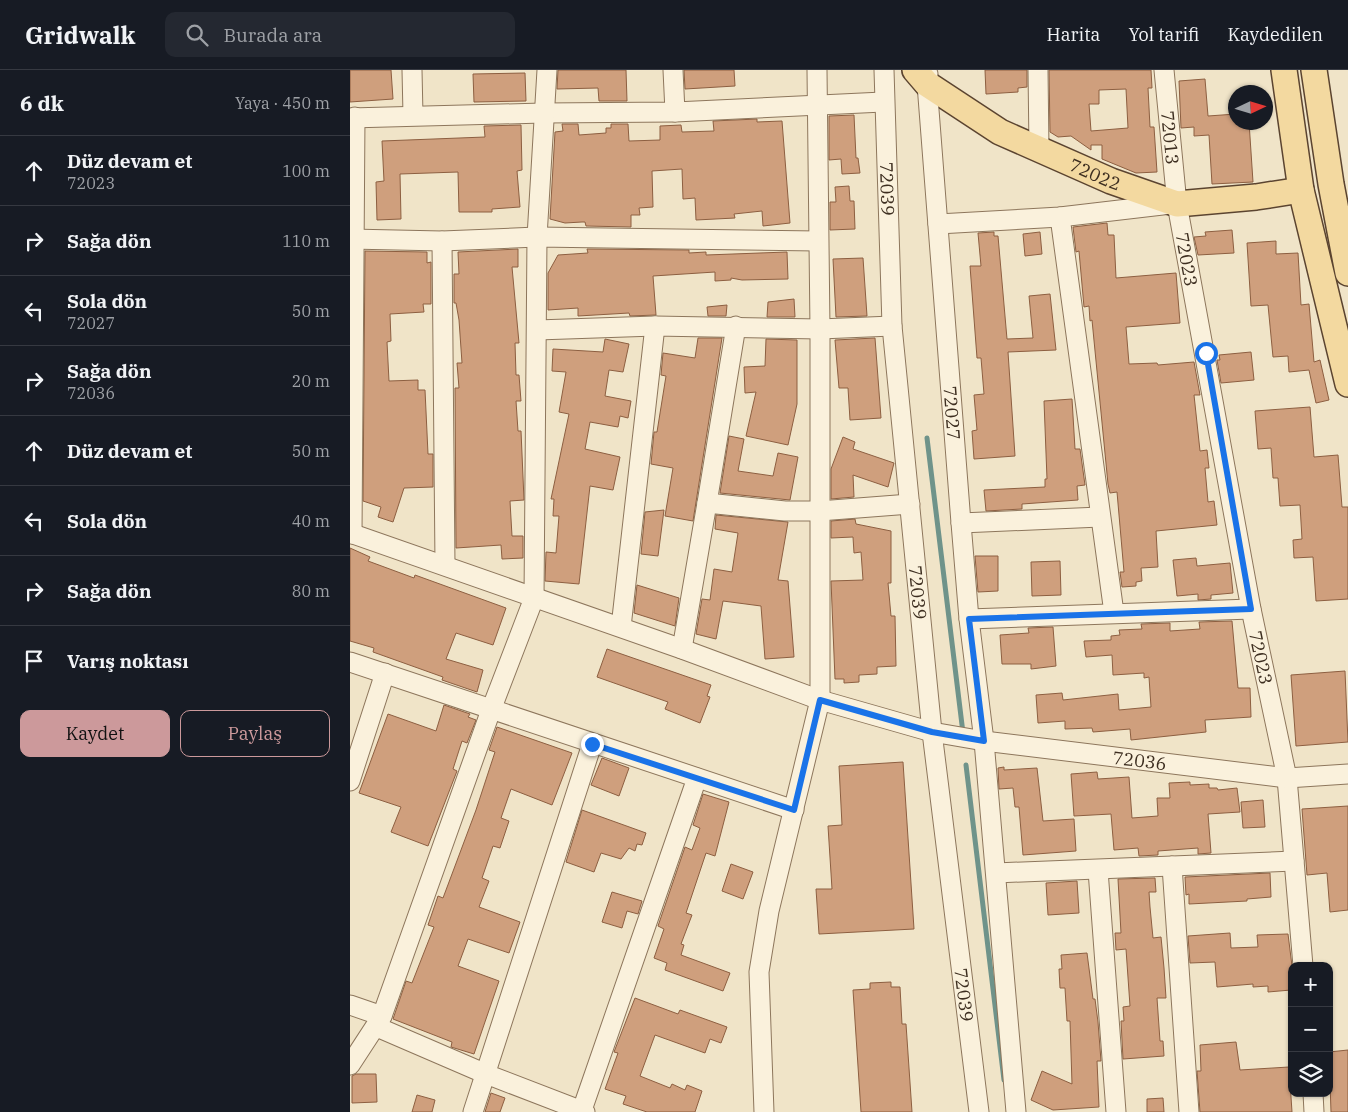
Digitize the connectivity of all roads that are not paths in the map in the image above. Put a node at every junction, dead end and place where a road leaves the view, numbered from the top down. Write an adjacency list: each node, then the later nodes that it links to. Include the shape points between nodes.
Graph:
1 (412, 70): 15 (street)
2 (547, 70): 13 (street)
3 (673, 70): 14 (street)
4 (817, 70): 12 (street)
5 (884, 70): 11 (street, 72039)
6 (1038, 70): 17 (street)
7 (1164, 70): 19 (street, 72013)
8 (1284, 70): 18 (main road)
9 (1314, 70): 26 (main road)
10 (923, 75): 17 (main road, 72022, via 1000,132); 21 (street, 72027)
11 (883, 102): 12 (street); 29 (street, 72039)
12 (818, 105): 14 (street); 25 (street)
13 (543, 112): 14 (street); 15 (street); 22 (street)
14 (675, 112)
15 (413, 115): 16 (street)
16 (353, 118): 23 (street)
17 (1039, 149): 19 (main road, 72022)
18 (1301, 190): 19 (main road, 72022); 32 (main road)
19 (1177, 204): 20 (street); 41 (street, 72023)
20 (1060, 217): 21 (street); 36 (street)
21 (938, 224): 37 (street, 72027)
22 (538, 237): 24 (street); 25 (street); 31 (street)
23 (351, 239): 24 (street); 38 (street)
24 (442, 241): 39 (street)
25 (818, 242): 30 (street)
26 (1348, 273)
27 (655, 326): 28 (street); 31 (street); 44 (street)
28 (736, 326): 30 (street); 33 (street)
29 (892, 326): 30 (street); 34 (street, 72039)
30 (820, 329): 35 (street)
31 (537, 330): 40 (street)
32 (1348, 384)
33 (707, 503): 35 (street); 45 (street)
34 (910, 504): 35 (street); 50 (street, 72039)
35 (819, 511): 48 (street)
36 (1100, 517): 37 (street); 42 (street)
37 (961, 523): 43 (street, 72027)
38 (351, 533): 39 (street, 72036)
39 (445, 565): 40 (street, 72036)
40 (534, 598): 44 (street, 72036); 49 (street)
41 (1251, 609): 42 (street); 55 (street, 72023)
42 (1114, 613): 43 (street)
43 (969, 619): 51 (street, 72027)
44 (621, 627): 45 (street, 72036)
45 (682, 649): 48 (street, 72036)
46 (350, 662): 47 (street)
47 (385, 674): 49 (street); 56 (street)
48 (820, 700): 50 (street, 72036); 57 (street)
49 (491, 710): 52 (street); 64 (street)
50 (932, 732): 51 (street, 72036); 71 (street, 72039)
51 (984, 741): 55 (street, 72036); 61 (street, 72027)
52 (592, 744): 54 (street); 66 (street)
53 (1348, 774): 55 (street, 72036)
54 (697, 778): 57 (street); 68 (street)
55 (1287, 778): 58 (street, 72023)
56 (350, 780)
57 (794, 810): 70 (street, via 769,911 759,972)
58 (1294, 861): 59 (street); 62 (street, 72023)
59 (1172, 866): 60 (street); 74 (street)
60 (1098, 870): 61 (street); 73 (street)
61 (996, 873): 72 (street, 72027)
62 (1303, 962)
63 (350, 1005): 64 (street)
64 (379, 1021): 65 (street); 66 (street)
65 (350, 1065)
66 (486, 1074): 68 (street); 69 (street)
67 (1313, 1097): 75 (street)
68 (584, 1111)
69 (472, 1112)
70 (764, 1112)
71 (979, 1112)
72 (1016, 1112)
73 (1116, 1112)
74 (1189, 1112)
75 (1314, 1112)

